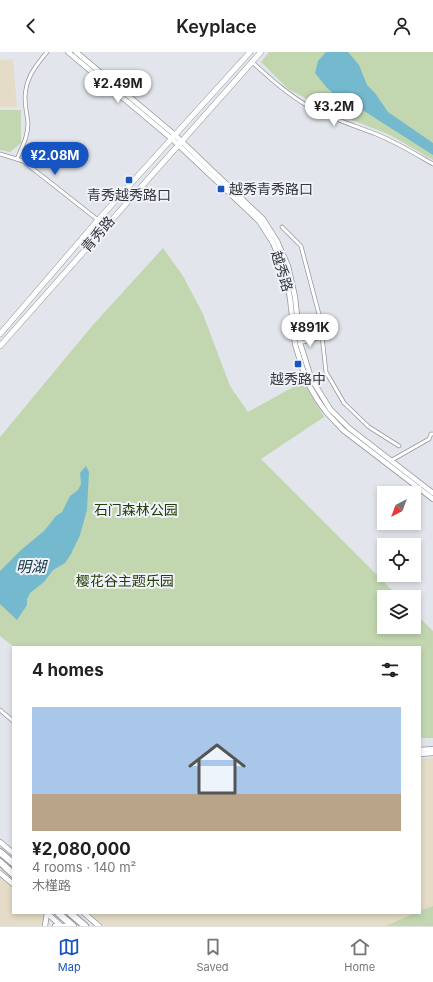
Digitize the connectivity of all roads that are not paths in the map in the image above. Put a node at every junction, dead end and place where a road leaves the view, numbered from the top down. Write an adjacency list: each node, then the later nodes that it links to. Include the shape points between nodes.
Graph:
1 (47, 52): 10 (street, via 33,70 26,89 28,125 26,140)
2 (68, 52): 7 (main road)
3 (76, 52): 7 (main road)
4 (250, 52): 7 (main road, 青秀路)
5 (261, 52): 6 (main road, 青秀路)
6 (252, 62): 8 (main road, 青秀路); 11 (street, via 286,92 307,106 405,147)
7 (174, 137): 8 (main road, 越秀路); 12 (main road, 青秀路)
8 (179, 142): 16 (main road, 越秀路, via 254,216 273,243 283,267); 17 (main road, 青秀路)
9 (0, 154): 10 (street)
10 (17, 159): 12 (street, via 23,161)
11 (433, 164)
12 (98, 220): 14 (main road, 青秀路)
13 (282, 227): 15 (street, via 301,246 320,318)
14 (0, 334)
15 (322, 337): 16 (street); 19 (street, via 326,372 344,402 369,427)
16 (297, 344): 20 (main road, 越秀路, via 310,378 330,409 349,428); 22 (main road, 越秀路, via 306,380 326,412 343,430)
17 (0, 346)
18 (433, 434): 20 (street, via 430,439)
19 (399, 446)
20 (392, 460): 21 (main road, 越秀路)
21 (433, 493)
22 (433, 499)
23 (0, 710): 24 (street)
24 (12, 719)
25 (433, 749): 26 (main road)
26 (421, 750)
27 (433, 753): 28 (main road)
28 (421, 754)
29 (0, 842): 31 (main road)
30 (0, 852): 33 (highway)
31 (12, 852)
32 (0, 862): 35 (highway)
33 (12, 862)
34 (0, 873): 36 (main road)
35 (12, 873)
36 (12, 883)
37 (47, 914): 44 (main road)
38 (48, 914): 45 (main road)
39 (59, 914): 46 (highway)
40 (71, 914): 43 (highway)
41 (77, 914): 43 (main road)
42 (85, 914): 48 (main road)
43 (78, 920): 47 (highway)
44 (45, 926)
45 (59, 926): 46 (main road)
46 (72, 926)
47 (85, 926)
48 (99, 926)

